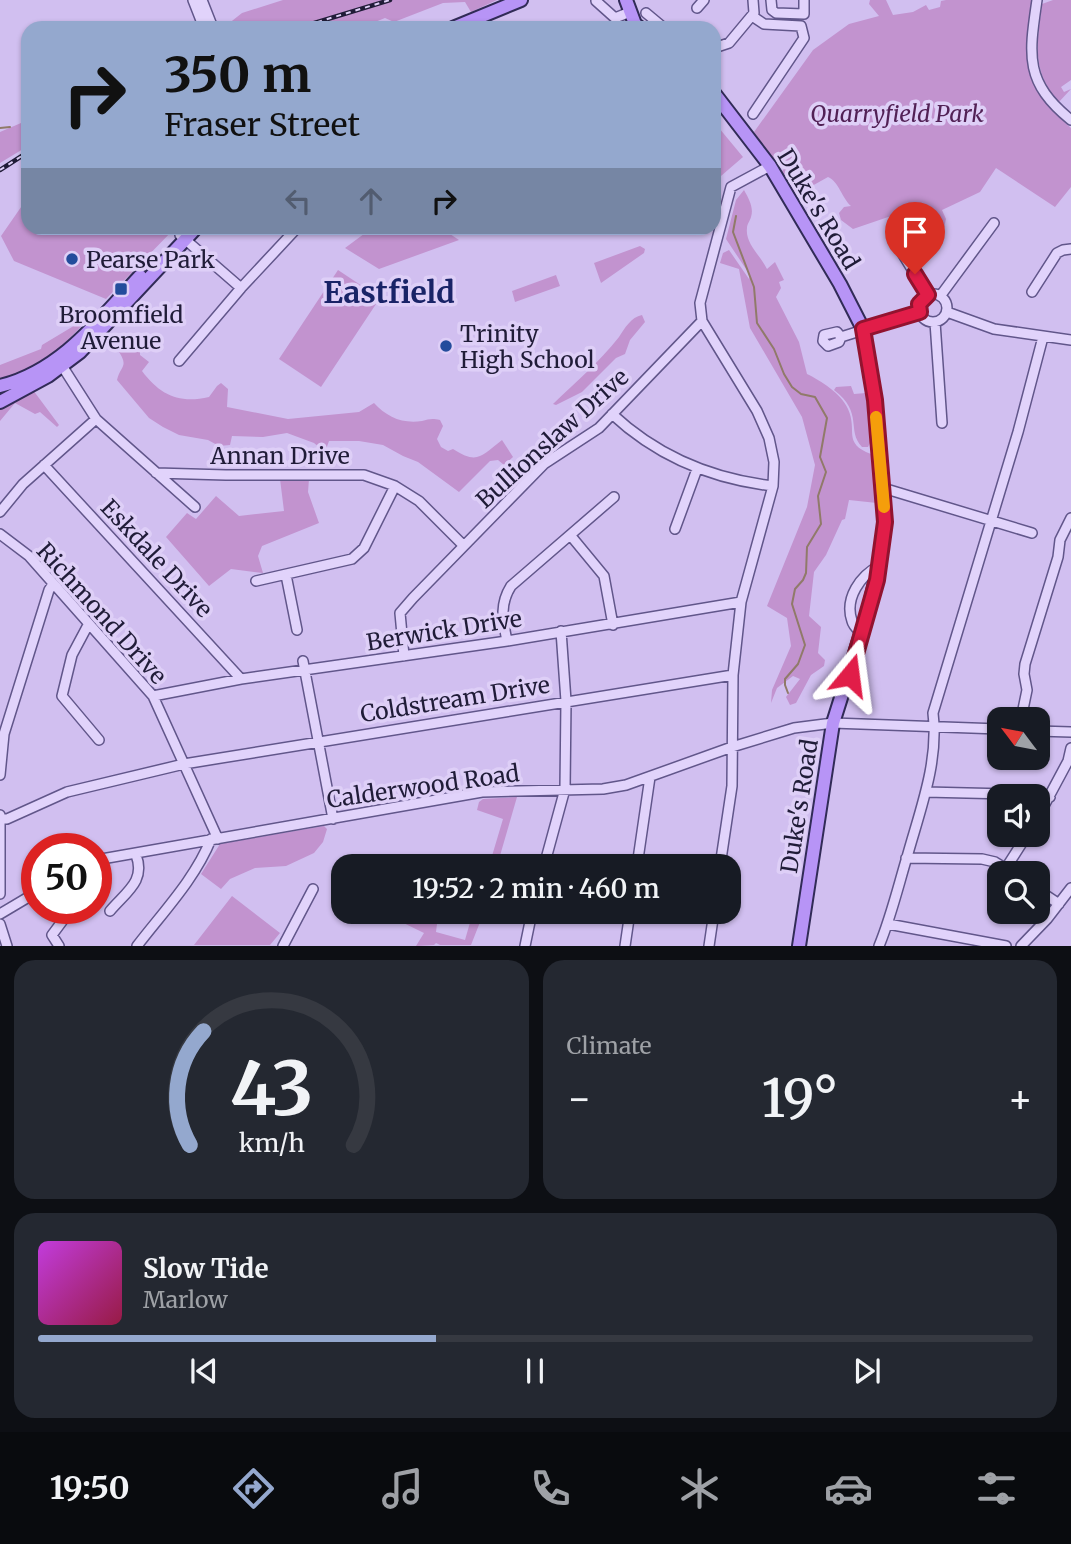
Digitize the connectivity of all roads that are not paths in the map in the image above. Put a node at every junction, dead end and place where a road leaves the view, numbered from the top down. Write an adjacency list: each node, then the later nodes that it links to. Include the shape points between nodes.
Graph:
1 (193, 0): 14 (street)
2 (202, 0): 15 (street)
3 (520, 0): 16 (main road)
4 (704, 0): 11 (street)
5 (753, 0): 13 (street)
6 (771, 0): 7 (street, via 776,13 804,13)
7 (804, 0)
8 (1037, 0): 21 (street, via 1031,61 1044,94)
9 (596, 2): 10 (street, via 615,18)
10 (628, 6)
11 (697, 8)
12 (646, 13): 17 (street)
13 (752, 16): 18 (street, via 729,43); 20 (street, via 764,24 801,26 804,38)
14 (201, 21)
15 (211, 21)
16 (469, 21)
17 (656, 21)
18 (721, 46)
19 (721, 102): 22 (main road, Duke's Road)
20 (753, 114)
21 (1071, 120)
22 (770, 166): 24 (street, via 732,187); 39 (main road, Duke's Road)
23 (994, 223): 34 (street)
24 (721, 227)
25 (182, 235): 44 (main road)
26 (184, 235): 31 (street)
27 (290, 235): 31 (street)
28 (719, 235): 37 (street, via 700,303)
29 (1071, 249): 32 (street, via 1057,253)
30 (902, 253): 33 (street)
31 (241, 288): 43 (street)
32 (1032, 292)
33 (928, 295): 34 (street); 35 (street, via 919,304)
34 (941, 295): 36 (street)
35 (920, 312): 38 (street); 39 (street)
36 (947, 312): 38 (street); 41 (street, via 994,329)
37 (702, 321): 47 (street, Bullionslaw Drive); 54 (street, via 769,438)
38 (935, 322): 49 (street)
39 (863, 329): 40 (street); 55 (main road, Duke's Road)
40 (841, 337)
41 (1043, 337): 42 (street); 60 (street)
42 (1071, 340)
43 (180, 361)
44 (60, 363): 45 (main road); 46 (main road); 48 (street)
45 (0, 386)
46 (0, 402)
47 (612, 414): 51 (street, via 651,446); 65 (street, Bullionslaw Drive, via 599,428 544,464)
48 (96, 419): 50 (street); 52 (street)
49 (942, 423)
50 (44, 465): 58 (street); 80 (street, Eskdale Drive)
51 (697, 469): 54 (street); 61 (street)
52 (156, 472): 53 (street, Annan Drive, via 364,475); 57 (street)
53 (395, 486): 65 (street, Annan Drive, via 419,501); 67 (street, via 364,548 352,559)
54 (773, 486): 70 (street)
55 (883, 488): 60 (street); 66 (main road, Duke's Road, via 885,522)
56 (614, 497): 64 (street)
57 (195, 507)
58 (0, 512)
59 (1071, 518): 83 (street, via 1060,540 1025,664)
60 (992, 521): 62 (street); 85 (street, via 933,713)
61 (675, 529)
62 (1032, 533)
63 (0, 534): 69 (street, Richmond Drive, via 29,556)
64 (570, 536): 72 (street, via 604,576); 76 (street, via 504,597)
65 (463, 545): 77 (street, Bullionslaw Drive, via 400,613)
66 (879, 566): 75 (main road, Duke's Road); 75 (street, via 857,585 851,605 852,622)
67 (286, 575): 68 (street); 73 (street)
68 (256, 580)
69 (53, 584): 71 (street, Richmond Drive); 94 (street, via 7,721)
70 (741, 602): 72 (street, Berwick Drive); 79 (street)
71 (88, 625): 81 (street, Richmond Drive); 89 (street, via 72,655 62,696)
72 (612, 625): 74 (street, Berwick Drive)
73 (297, 630)
74 (561, 631): 76 (street, Berwick Drive); 82 (street)
75 (862, 634): 84 (main road, Duke's Road)
76 (507, 641): 77 (street, Berwick Drive)
77 (404, 656): 78 (street, Berwick Drive)
78 (304, 666): 80 (street, Berwick Drive); 90 (street)
79 (733, 675): 82 (street, Coldstream Drive); 91 (street)
80 (241, 679): 81 (street, Berwick Drive)
81 (153, 696): 93 (street, Richmond Drive)
82 (566, 701): 90 (street, Coldstream Drive); 96 (street)
83 (1023, 707)
84 (834, 723): 85 (street, Calderwood Road); 91 (street, Calderwood Road, via 794,728); 131 (main road, Duke's Road)
85 (934, 726): 86 (street, Calderwood Road); 97 (street)
86 (987, 728)
87 (1050, 731): 88 (street)
88 (1071, 732)
89 (92, 737)
90 (318, 741): 93 (street, Coldstream Drive); 101 (street)
91 (732, 747): 95 (street, Calderwood Road); 105 (street, via 732,786)
92 (1071, 748): 99 (street)
93 (184, 764): 100 (street, Coldstream Drive, via 67,792 7,819); 102 (street, Richmond Drive)
94 (0, 775)
95 (650, 777): 96 (street, Calderwood Road, via 603,789); 104 (street)
96 (565, 789): 101 (street, Calderwood Road, via 482,792); 103 (street)
97 (926, 792): 98 (street); 108 (street)
98 (987, 794)
99 (1050, 797)
100 (0, 816): 112 (street)
101 (334, 818): 102 (street, Calderwood Road)
102 (215, 839): 106 (street, Calderwood Road); 126 (street)
103 (547, 854)
104 (639, 854)
105 (722, 854)
106 (136, 855): 107 (street, Calderwood Road); 117 (street, via 141,867 138,879)
107 (112, 858)
108 (906, 858): 109 (street); 123 (street)
109 (991, 861)
110 (313, 888): 127 (street)
111 (1071, 888): 115 (street)
112 (0, 894)
113 (1050, 898): 115 (street)
114 (21, 900): 116 (street)
115 (1059, 904): 134 (street)
116 (2, 909)
117 (112, 909)
118 (0, 924): 124 (street)
119 (60, 924): 125 (street, via 52,935)
120 (530, 924): 128 (street)
121 (628, 924): 129 (street)
122 (712, 924): 130 (street)
123 (888, 924): 132 (street); 133 (street)
124 (7, 946)
125 (59, 946)
126 (137, 946)
127 (283, 946)
128 (525, 946)
129 (625, 946)
130 (709, 946)
131 (799, 946)
132 (879, 946)
133 (1006, 946)
134 (1021, 946)

